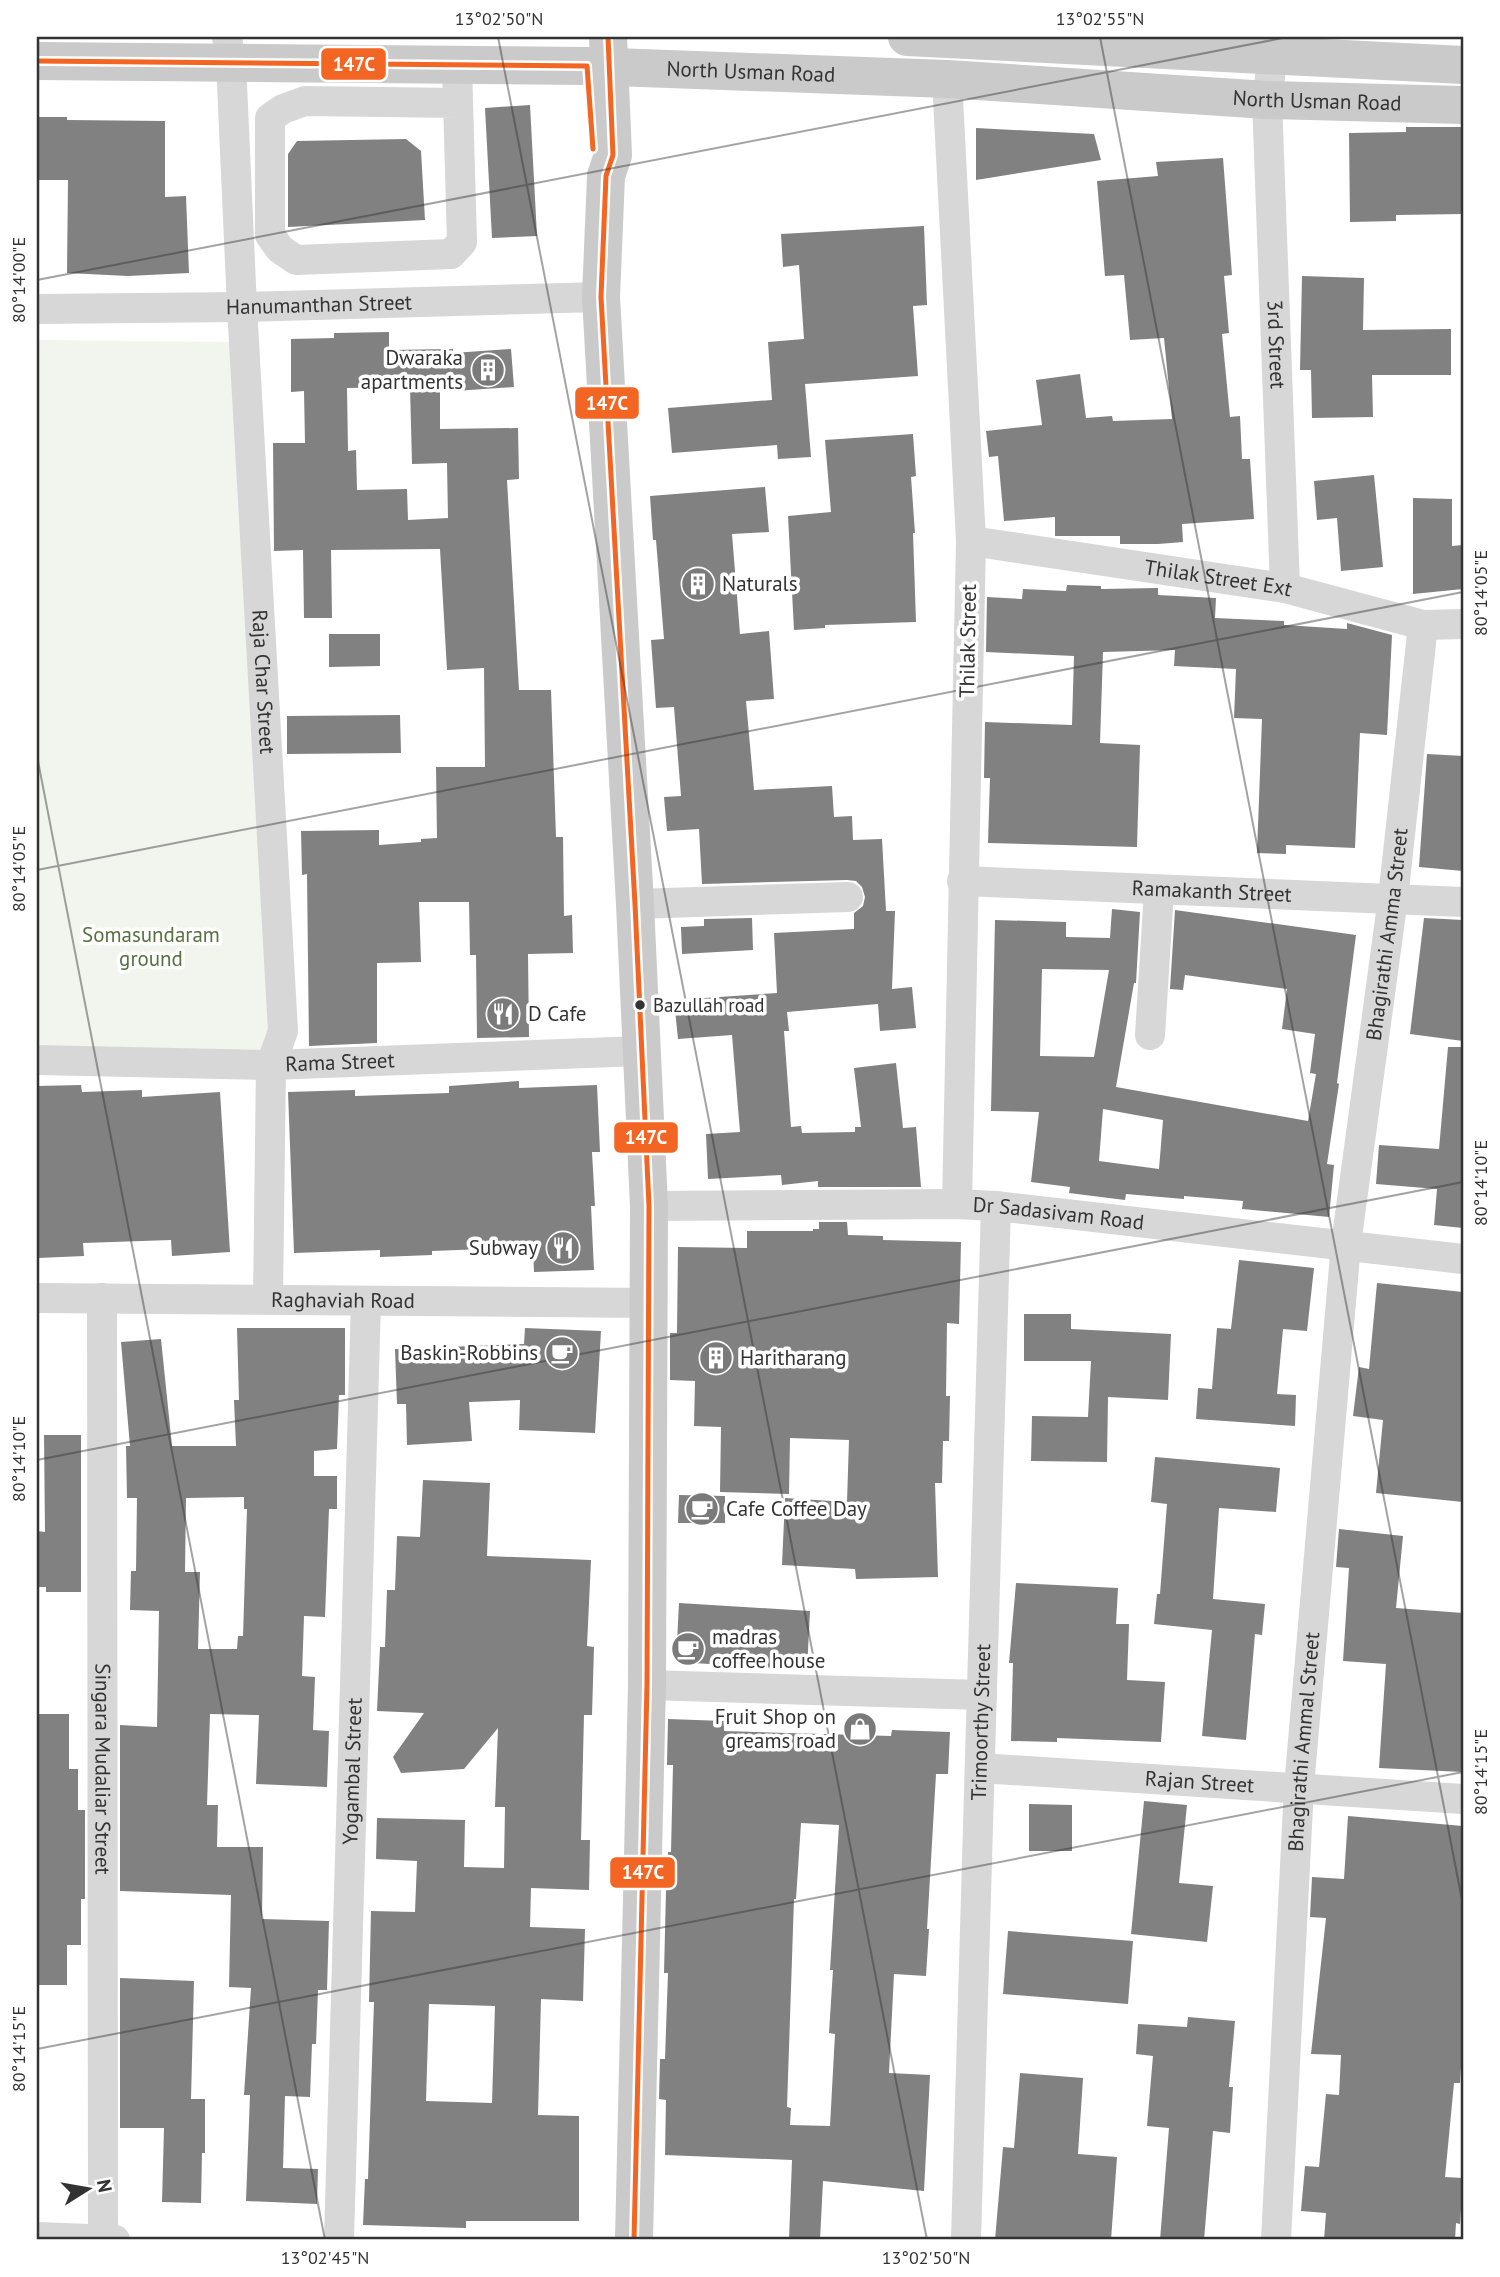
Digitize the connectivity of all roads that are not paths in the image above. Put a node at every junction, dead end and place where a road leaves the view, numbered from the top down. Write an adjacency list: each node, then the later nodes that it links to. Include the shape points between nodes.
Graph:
1 (907, 37): 2 (main road, North Usman Road)
2 (930, 37): 3 (main road, North Usman Road)
3 (1273, 45): 8 (main road, North Usman Road); 10 (street, 3rd Street)
4 (229, 49): 6 (main road, North Usman Road); 7 (main road, North Usman Road); 14 (street, Raja Char Street)
5 (597, 52): 7 (main road, North Usman Road); 9 (main road, North Usman Road); 15 (main road, via 593,157 606,176)
6 (37, 61)
7 (457, 65): 11 (street)
8 (1463, 65)
9 (947, 79): 10 (main road, North Usman Road); 18 (street, Thilak Street)
10 (1267, 100): 12 (main road, North Usman Road); 19 (street, 3rd Street)
11 (458, 103): 13 (street, via 305,102 270,118 270,235); 13 (street, via 463,242 451,254 296,260)
12 (1463, 105)
13 (280, 249): 14 (street)
14 (240, 250): 16 (street, Raja Char Street)
15 (601, 297): 16 (street, Hanumanthan Street); 27 (main road)
16 (242, 307): 17 (street, Hanumanthan Street); 31 (street, Raja Char Street, via 283,1031)
17 (37, 309)
18 (971, 541): 19 (street, Thilak Street Ext); 22 (street, Thilak Street)
19 (1285, 588): 21 (street, Thilak Street Ext)
20 (1463, 624): 21 (street, Thilak Street Ext)
21 (1423, 625): 25 (street, Bhagirathi Amma Street)
22 (962, 881): 23 (street, Ramakanth Street); 32 (street, Thilak Street)
23 (1159, 891): 25 (street, Ramakanth Street); 28 (street)
24 (848, 897): 27 (street)
25 (1394, 898): 26 (street, Ramakanth Street); 35 (street, Bhagirathi Amma Street)
26 (1463, 902)
27 (635, 904): 29 (main road)
28 (1150, 1035)
29 (641, 1051): 31 (street, Rama Street); 33 (main road)
30 (37, 1060): 31 (street, Rama Street)
31 (271, 1065): 39 (street, Raja Char Street)
32 (957, 1204): 33 (street, Dr Sadasivam Road); 34 (street, Dr Sadasivam Road)
33 (649, 1206): 41 (main road)
34 (996, 1206): 35 (street, Dr Sadasivam Road); 43 (street, Trimoorthy Street)
35 (1346, 1244): 36 (street, Dr Sadasivam Road); 45 (street, Bhagirathi Ammal Street)
36 (1463, 1259)
37 (37, 1298): 38 (street, Raghaviah Road)
38 (103, 1298): 39 (street, Raghaviah Road); 48 (street, Singara Mudaliar Street)
39 (268, 1299): 40 (street, Raghaviah Road)
40 (366, 1301): 41 (street, Raghaviah Road); 49 (street, Yogambal Street)
41 (650, 1303): 42 (main road)
42 (647, 1685): 43 (street); 50 (main road)
43 (982, 1695): 44 (street, Trimoorthy Street)
44 (980, 1768): 45 (street, Rajan Street); 51 (street, Trimoorthy Street)
45 (1299, 1787): 46 (street, Rajan Street); 52 (street, Bhagirathi Ammal Street)
46 (1463, 1799)
47 (37, 2237): 48 (street)
48 (109, 2240)
49 (339, 2240)
50 (634, 2240)
51 (966, 2240)
52 (1276, 2240)

